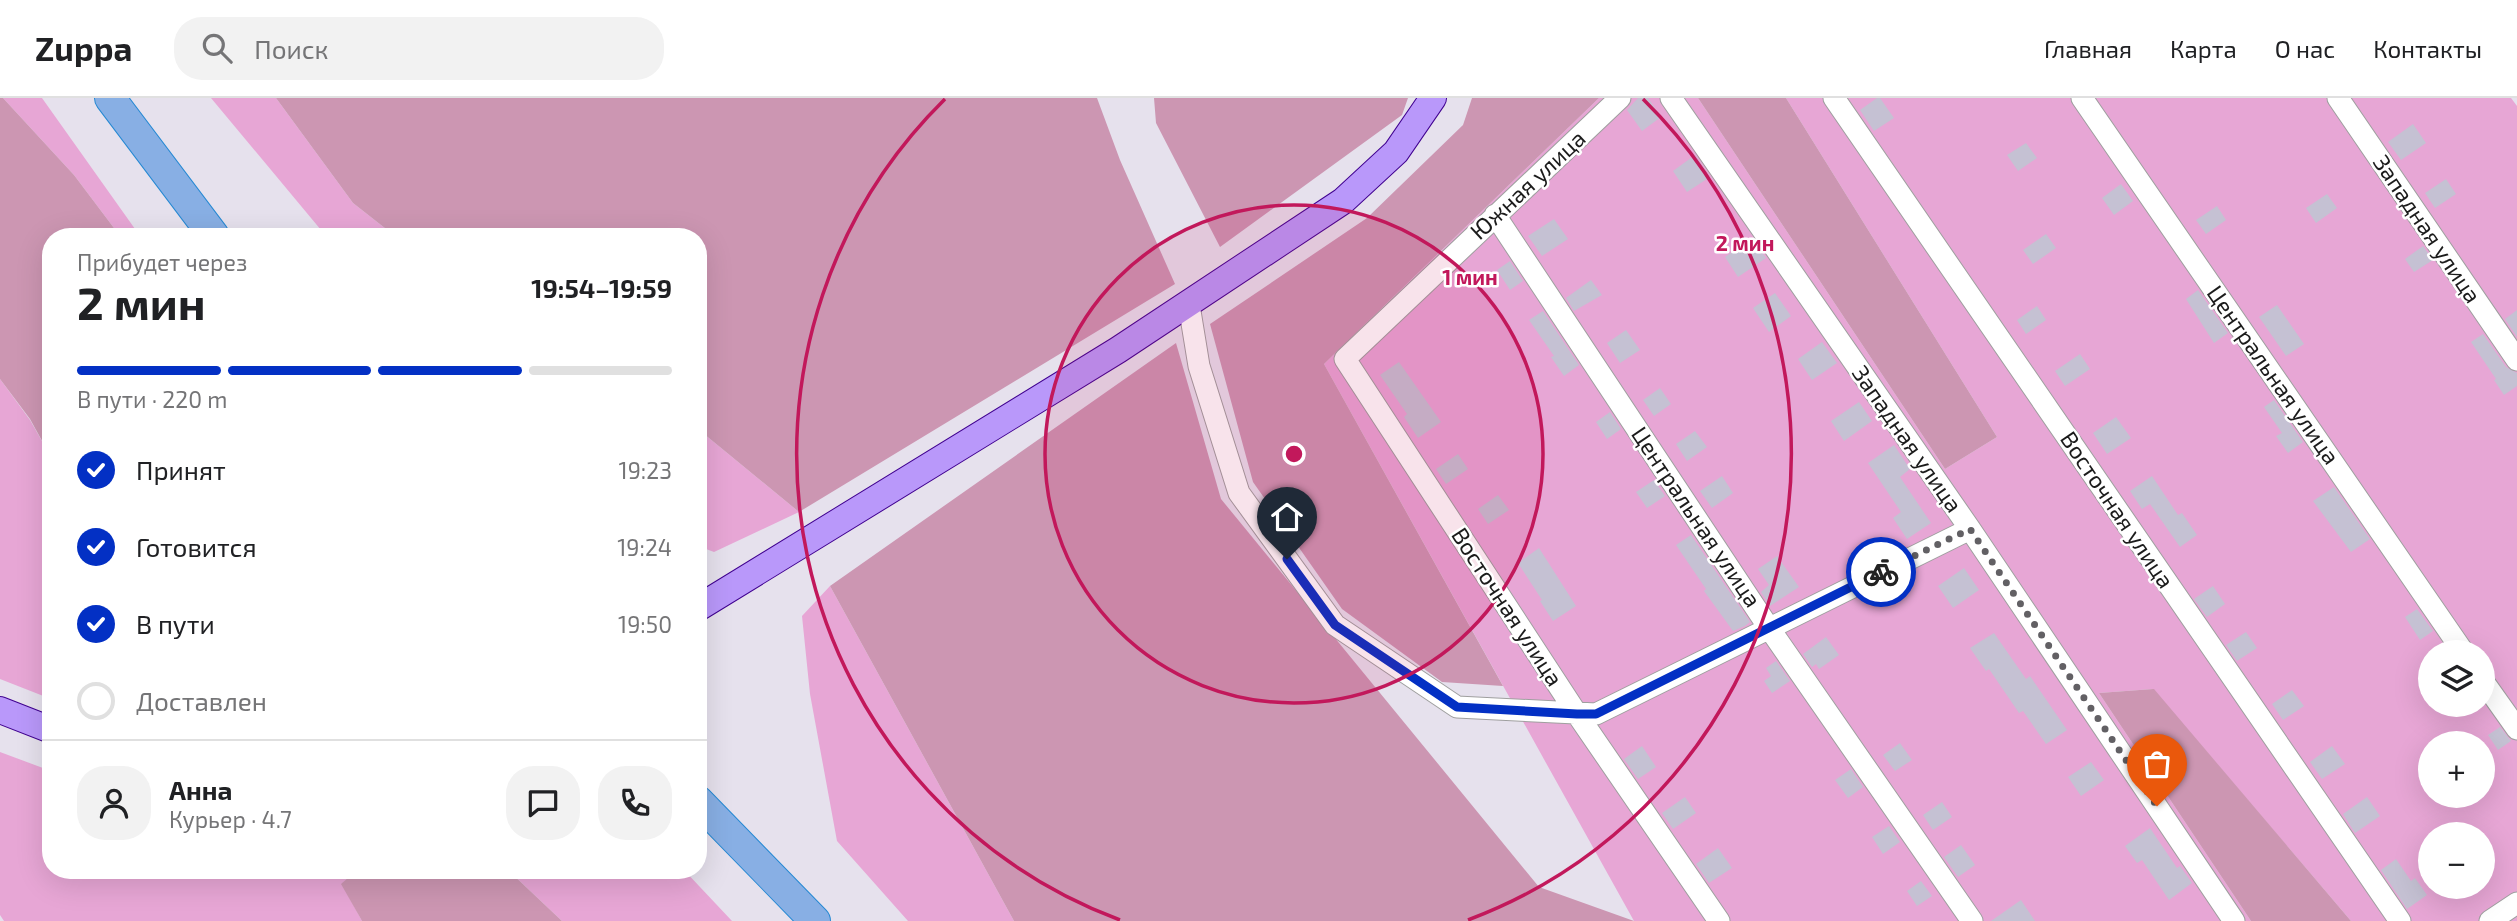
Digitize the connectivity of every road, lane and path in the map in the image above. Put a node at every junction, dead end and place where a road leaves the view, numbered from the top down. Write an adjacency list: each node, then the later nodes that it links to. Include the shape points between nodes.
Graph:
1 (110, 98): 9 (highway)
2 (1433, 98): 10 (main road, via 1396,152 1343,201)
3 (1620, 98): 8 (street, Южная улица)
4 (1671, 98): 13 (street, Западная улица)
5 (1835, 98): 28 (street, Восточная улица)
6 (2081, 98): 16 (street, Центральная улица)
7 (2337, 98): 12 (street, Западная улица)
8 (1496, 215): 11 (street, Южная улица); 15 (street, Центральная улица)
9 (208, 228)
10 (1189, 305): 14 (main road); 19 (street, via 1199,366 1239,493 1335,625 1457,707)
11 (1345, 359): 19 (street, Восточная улица)
12 (2517, 360)
13 (1970, 529): 15 (street); 27 (street, Западная улица)
14 (707, 602)
15 (1769, 628): 19 (street, via 1596,714); 26 (street, Центральная улица)
16 (2455, 640)
17 (2495, 698): 21 (street)
18 (0, 710): 20 (main road)
19 (1577, 714): 25 (street, Восточная улица)
20 (42, 726)
21 (2517, 729)
22 (707, 810): 24 (highway)
23 (2517, 903): 29 (street)
24 (815, 921)
25 (1719, 921)
26 (1972, 921)
27 (2234, 921)
28 (2400, 921)
29 (2490, 921)

